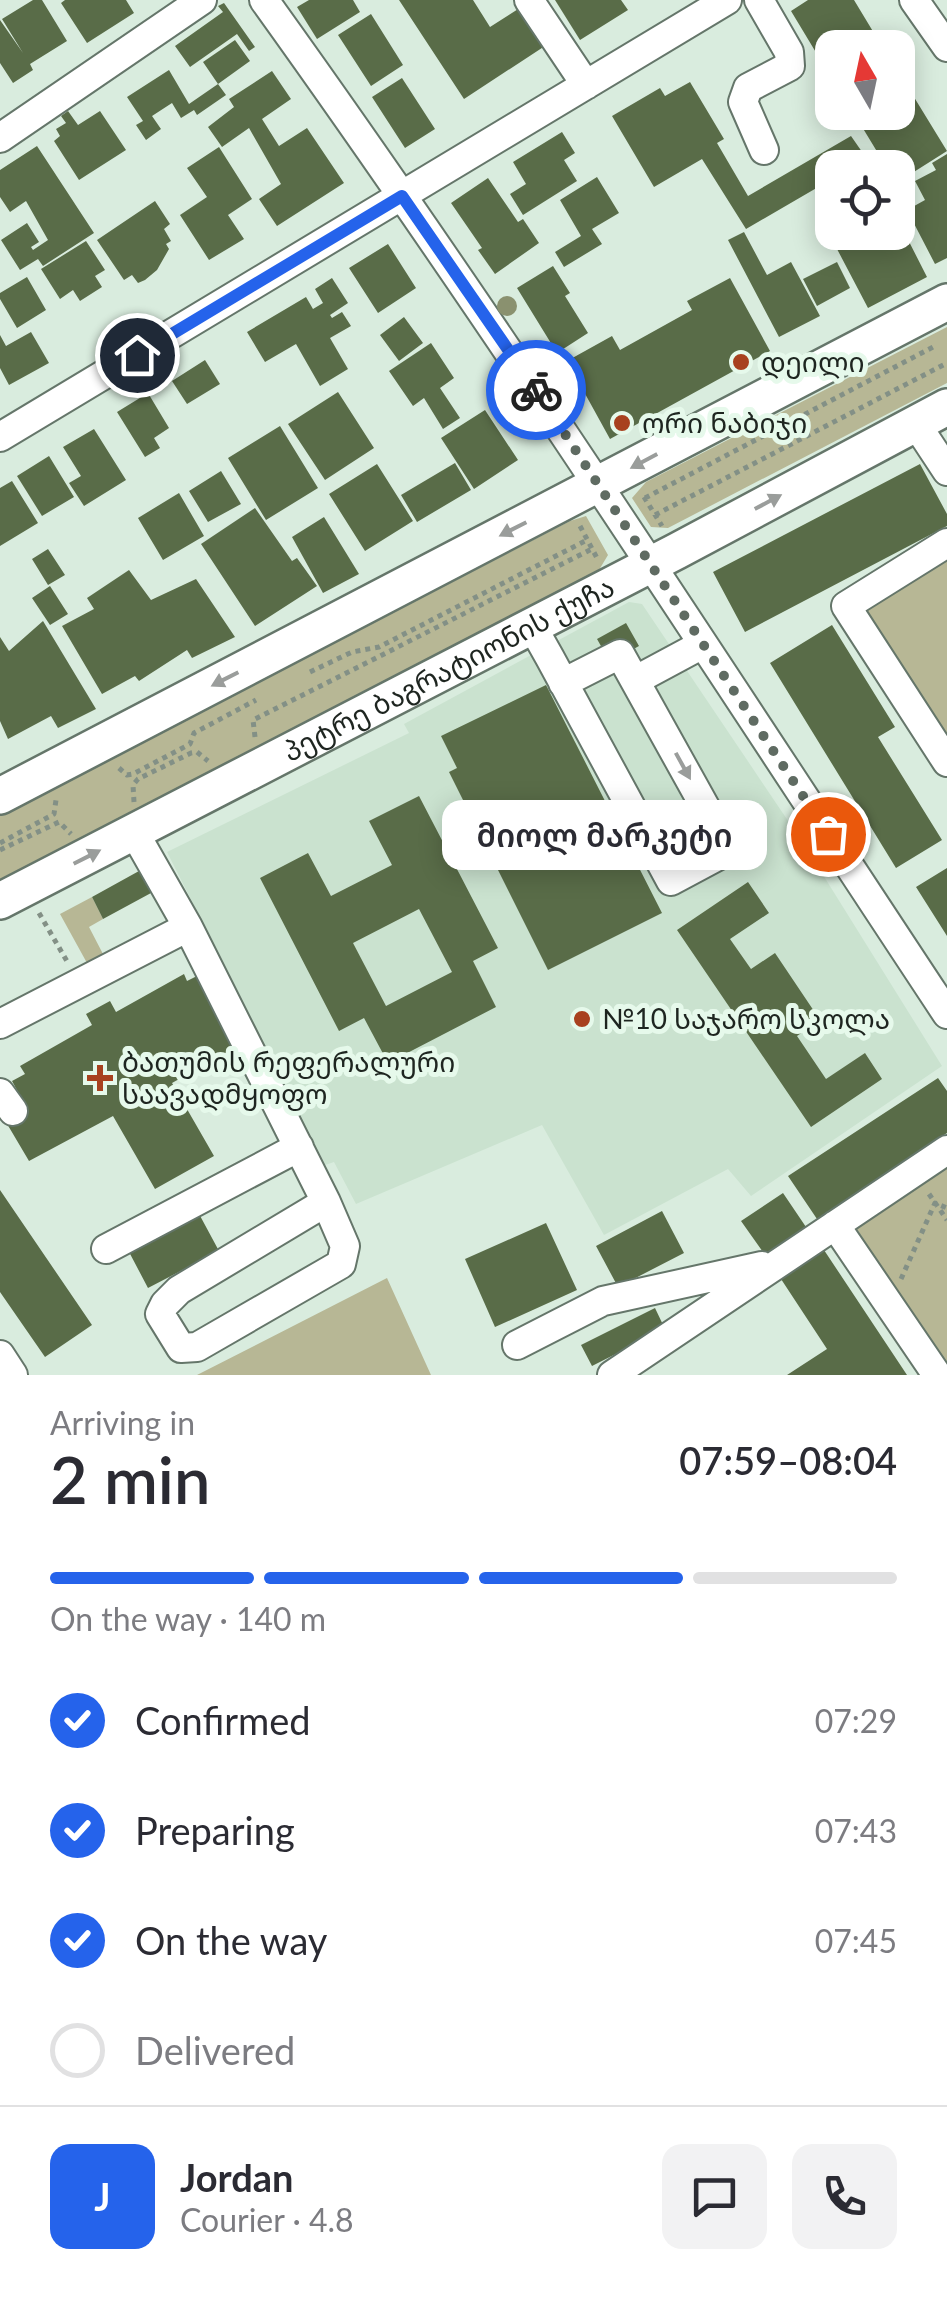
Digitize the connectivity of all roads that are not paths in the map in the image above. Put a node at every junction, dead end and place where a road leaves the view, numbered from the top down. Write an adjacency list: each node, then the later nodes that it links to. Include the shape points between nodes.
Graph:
1 (202, 0): 9 (street)
2 (264, 0): 11 (street)
3 (529, 0): 8 (street)
4 (727, 0): 8 (street)
5 (759, 0): 10 (street, via 789,52 790,66 748,88 744,102)
6 (914, 0): 7 (street)
7 (942, 31)
8 (586, 85): 11 (street)
9 (0, 138)
10 (764, 150)
11 (402, 196): 14 (street); 16 (street)
12 (947, 302): 16 (main road, one-way to 16)
13 (932, 415): 15 (street); 18 (main road, პეტრე ბაგრატიონის ქუჩა, one-way to 13)
14 (0, 438)
15 (947, 471)
16 (600, 485): 18 (street); 24 (main road, one-way to 24)
17 (947, 543): 23 (street, via 846,606)
18 (651, 564): 19 (main road, პეტრე ბაგრატიონის ქუჩა); 20 (street)
19 (532, 626): 22 (street); 25 (main road, პეტრე ბაგრატიონის ქუჩა)
20 (703, 644): 21 (street); 28 (street)
21 (636, 680): 22 (street, via 620,654); 22 (street, one-way to 22, via 728,850 671,881)
22 (564, 683)
23 (947, 760)
24 (0, 796)
25 (126, 821): 26 (main road, პეტრე ბაგრატიონის ქუჩა, one-way to 25); 27 (street)
26 (0, 902)
27 (188, 927): 29 (street); 30 (street)
28 (947, 1014)
29 (0, 1024)
30 (299, 1147): 32 (street); 34 (street)
31 (947, 1150): 33 (street)
32 (326, 1202): 32 (street, via 345,1246 341,1264 197,1347 181,1348 160,1314 165,1304)
33 (835, 1225): 35 (street); 40 (street)
34 (106, 1249)
35 (778, 1262): 36 (street, via 602,1301); 39 (street)
36 (517, 1344)
37 (0, 1355): 38 (street)
38 (13, 1375)
39 (612, 1375)
40 (936, 1375)

